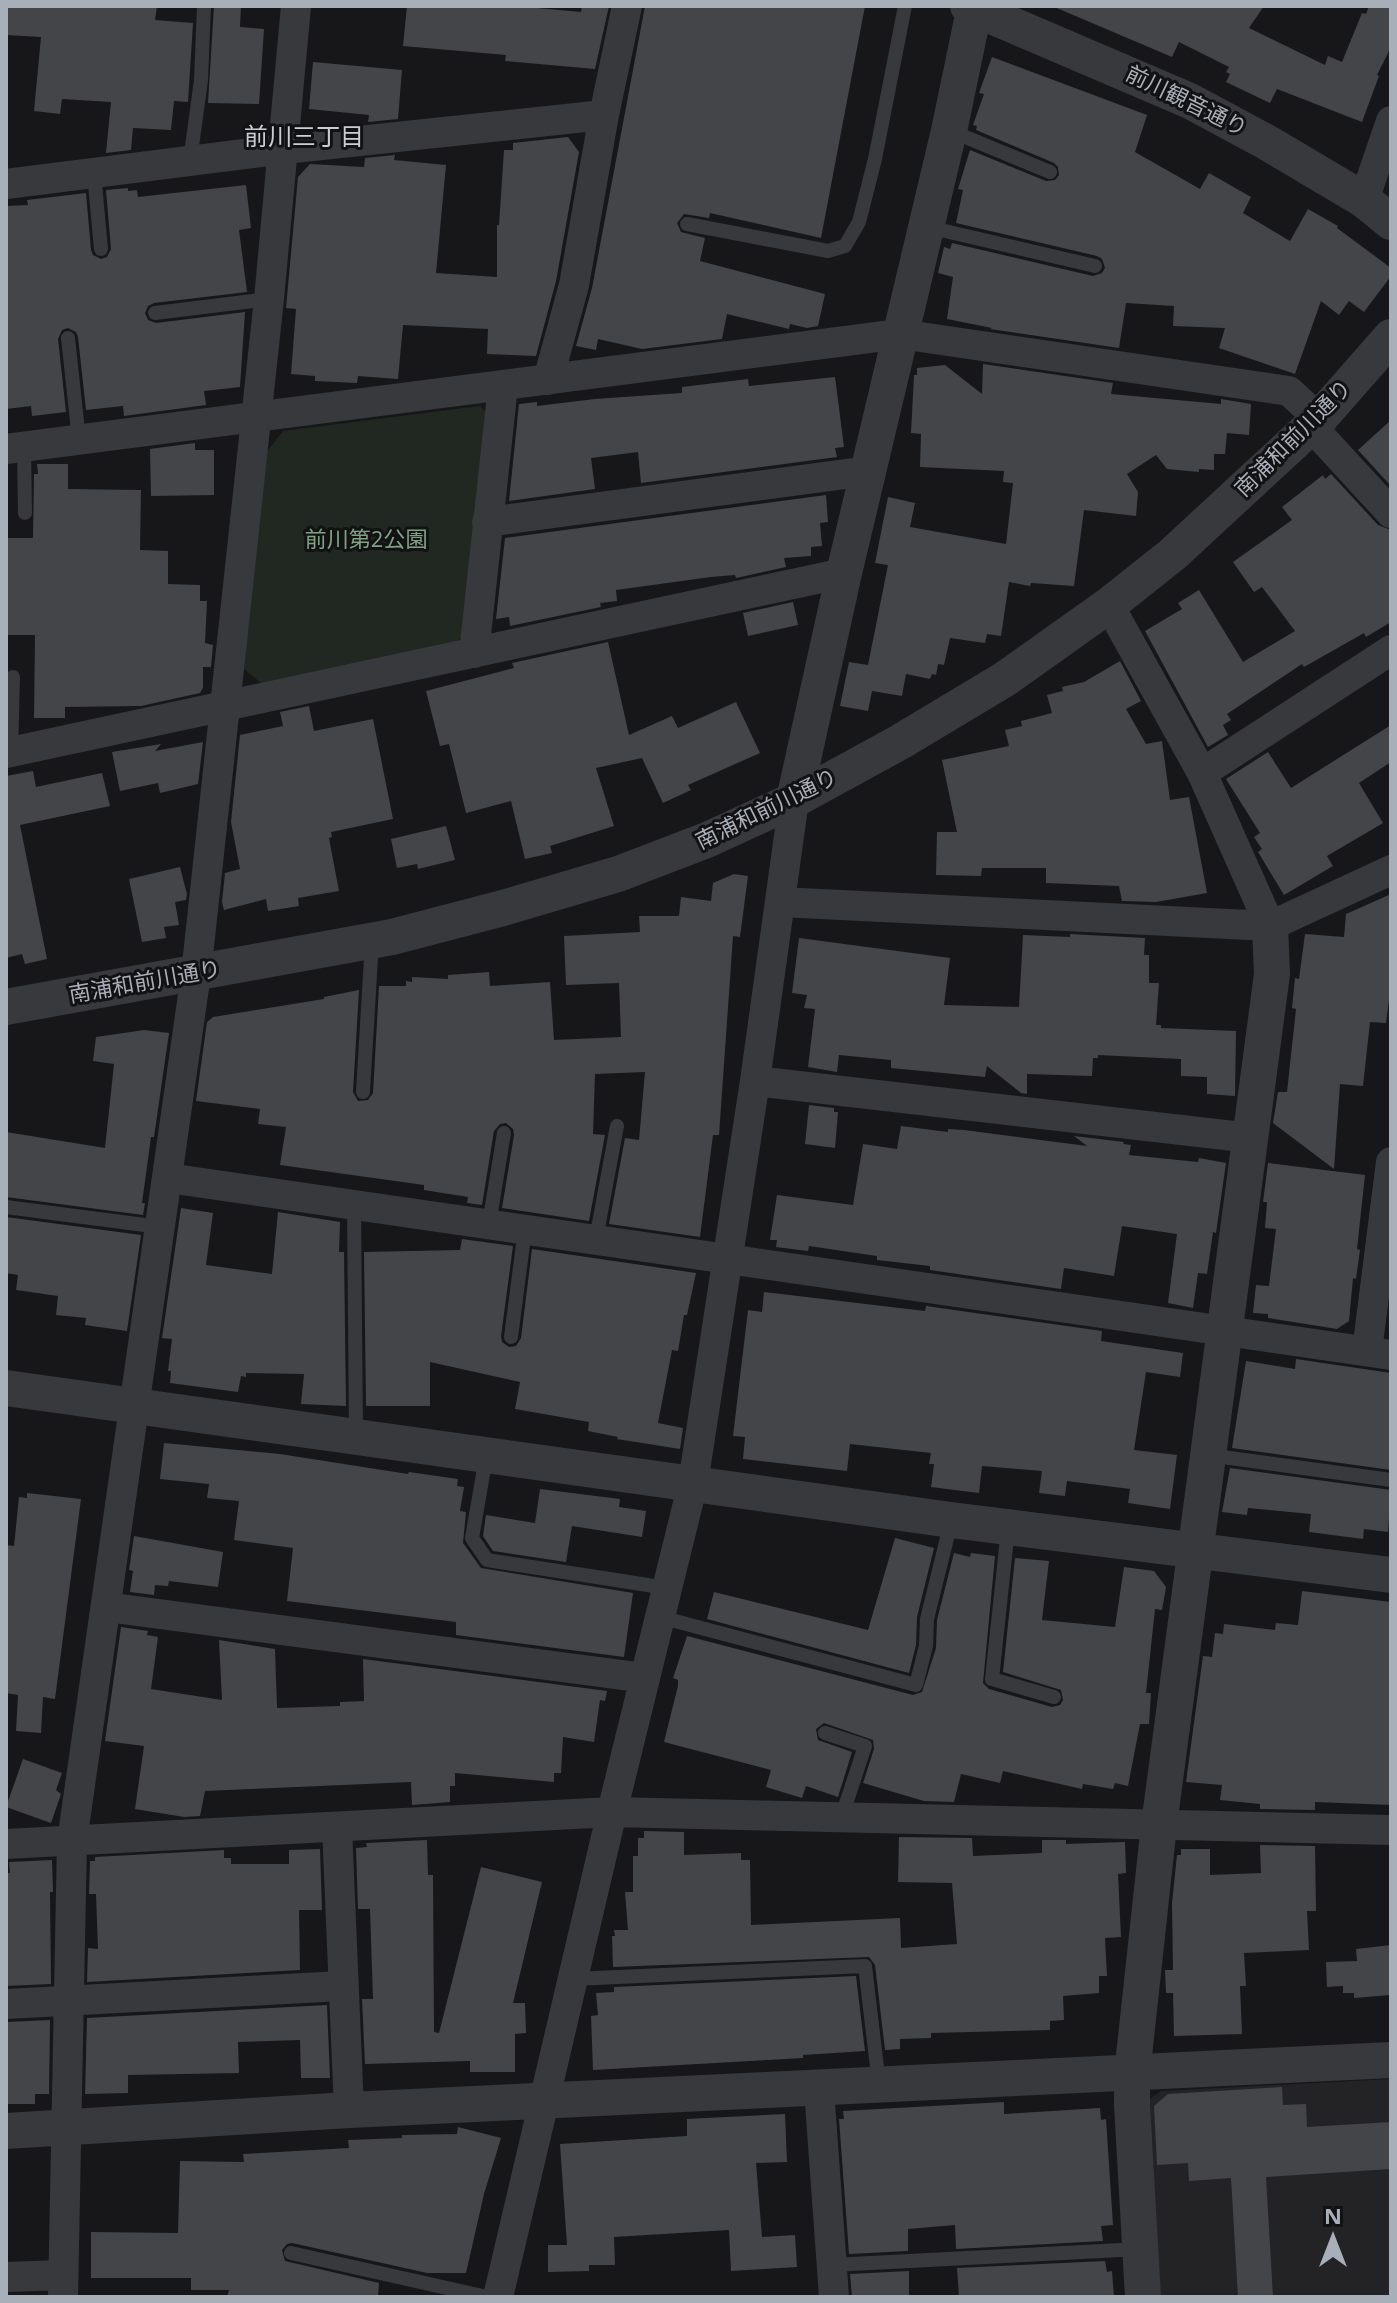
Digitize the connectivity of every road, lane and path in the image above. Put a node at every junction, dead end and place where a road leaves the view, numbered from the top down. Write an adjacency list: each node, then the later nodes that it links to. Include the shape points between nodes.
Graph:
1 (204, 6): 10 (lane)
2 (296, 6): 9 (street)
3 (627, 6): 6 (street)
4 (905, 6): 15 (lane, via 875,159 859,222 845,246 828,251)
5 (973, 7): 8 (street); 14 (street, 前川観音通り, via 1190,101)
6 (604, 115): 9 (street); 24 (street, via 574,285)
7 (1391, 121): 14 (street)
8 (949, 131): 11 (lane); 16 (street)
9 (284, 149): 10 (street); 19 (street)
10 (190, 161): 12 (street)
11 (1050, 172)
12 (94, 173): 13 (street); 17 (lane)
13 (6, 184)
14 (1378, 211)
15 (687, 224)
16 (926, 227): 18 (lane); 21 (street)
17 (101, 249)
18 (1095, 266)
19 (269, 299): 20 (lane); 26 (street)
20 (155, 313)
21 (900, 334): 24 (street); 27 (street, via 1289,391); 30 (street)
22 (1391, 337): 27 (street, 南浦和前川通り)
23 (68, 338): 28 (lane)
24 (548, 380): 25 (street)
25 (503, 386): 26 (street); 33 (street)
26 (256, 418): 28 (street); 39 (street)
27 (1315, 422): 32 (street); 35 (street, 南浦和前川通り, via 1173,554)
28 (79, 440): 29 (street)
29 (15, 448): 31 (lane)
30 (868, 471): 33 (street); 34 (street)
31 (25, 513)
32 (1391, 513)
33 (487, 522): 37 (street)
34 (844, 573): 37 (street); 42 (street)
35 (1109, 605): 41 (street); 42 (street, 南浦和前川通り, via 1005,679)
36 (1391, 650): 41 (street)
37 (474, 653): 39 (street)
38 (13, 677): 40 (lane)
39 (225, 706): 40 (street); 47 (street)
40 (8, 753)
41 (1202, 773): 45 (street)
42 (794, 800): 44 (street); 46 (street, 南浦和前川通り, via 618,874)
43 (1391, 870): 45 (street)
44 (780, 902): 45 (street); 49 (street)
45 (1270, 926): 53 (street, via 1272,974)
46 (372, 941): 47 (street, 南浦和前川通り); 50 (lane)
47 (196, 974): 48 (street, 南浦和前川通り); 55 (street)
48 (6, 1007)
49 (755, 1081): 53 (street); 62 (street)
50 (363, 1092)
51 (617, 1126): 61 (lane)
52 (504, 1133): 58 (lane)
53 (1251, 1138): 63 (street)
54 (1391, 1162): 65 (street)
55 (168, 1178): 56 (street); 59 (street)
56 (354, 1205): 58 (street); 68 (lane)
57 (6, 1207): 59 (lane)
58 (489, 1224): 60 (street)
59 (160, 1227): 67 (street)
60 (525, 1229): 61 (street); 64 (lane)
61 (596, 1239): 62 (street)
62 (729, 1258): 63 (street); 72 (street)
63 (1225, 1329): 65 (street); 70 (street)
64 (511, 1337)
65 (1379, 1353)
66 (6, 1388): 67 (street)
67 (136, 1406): 68 (street); 78 (street)
68 (356, 1435): 69 (street)
69 (486, 1454): 72 (street); 77 (lane, via 472,1538 487,1560)
70 (1208, 1455): 71 (lane); 75 (street)
71 (1391, 1480)
72 (693, 1483): 73 (street); 77 (street)
73 (951, 1520): 74 (street); 77 (lane, via 916,1685)
74 (1008, 1527): 75 (street); 80 (lane, via 992,1679)
75 (1195, 1549): 76 (street); 84 (street)
76 (1391, 1575)
77 (664, 1603): 79 (street)
78 (106, 1607): 79 (street); 87 (street)
79 (645, 1678): 82 (street)
80 (1054, 1697)
81 (825, 1733): 83 (lane, via 865,1746)
82 (612, 1812): 83 (street); 85 (street); 89 (street)
83 (841, 1819): 84 (street)
84 (1159, 1825): 86 (street); 94 (street)
85 (337, 1827): 87 (street); 90 (street)
86 (1391, 1830)
87 (72, 1841): 88 (street); 91 (street)
88 (6, 1844)
89 (572, 1979): 95 (lane, via 865,1966); 97 (street)
90 (342, 1986): 91 (street); 98 (street)
91 (69, 2002): 92 (street); 99 (street)
92 (6, 2004)
93 (1391, 2060): 94 (street)
94 (1132, 2074): 95 (street); 101 (street)
95 (879, 2086): 96 (street)
96 (819, 2089): 97 (street); 103 (street)
97 (543, 2101): 98 (street); 107 (street)
98 (349, 2110): 99 (street)
99 (66, 2127): 100 (street); 105 (street)
100 (6, 2131)
101 (1141, 2249): 103 (lane); 109 (street)
102 (291, 2253): 106 (lane)
103 (832, 2265): 108 (street)
104 (6, 2277): 105 (street)
105 (63, 2286)
106 (487, 2297)
107 (498, 2297)
108 (834, 2297)
109 (1143, 2297)

